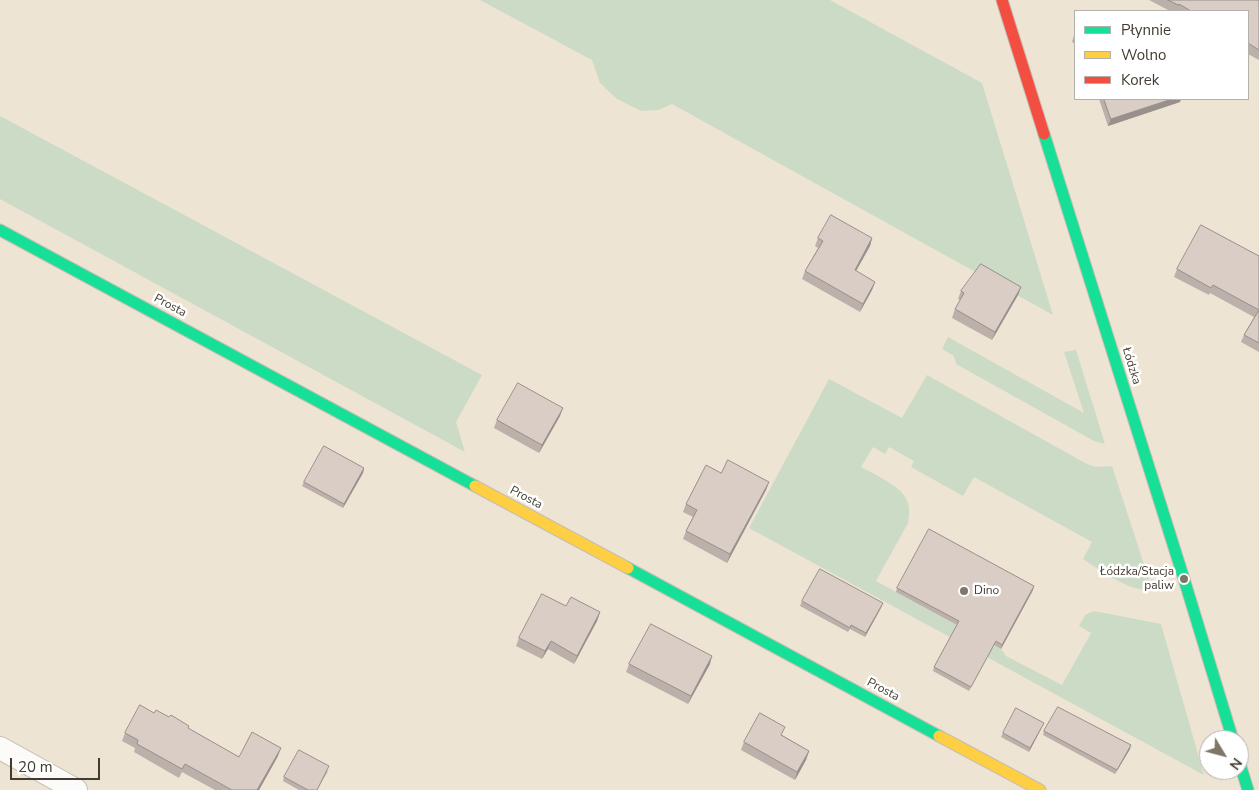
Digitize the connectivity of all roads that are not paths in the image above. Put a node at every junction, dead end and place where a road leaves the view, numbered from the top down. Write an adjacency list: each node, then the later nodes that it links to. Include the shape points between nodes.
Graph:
1 (1002, 0): 3 (street, Łódzka)
2 (0, 230): 6 (street, Prosta)
3 (1230, 730)
4 (0, 748): 5 (street)
5 (76, 790)
6 (1040, 790)

